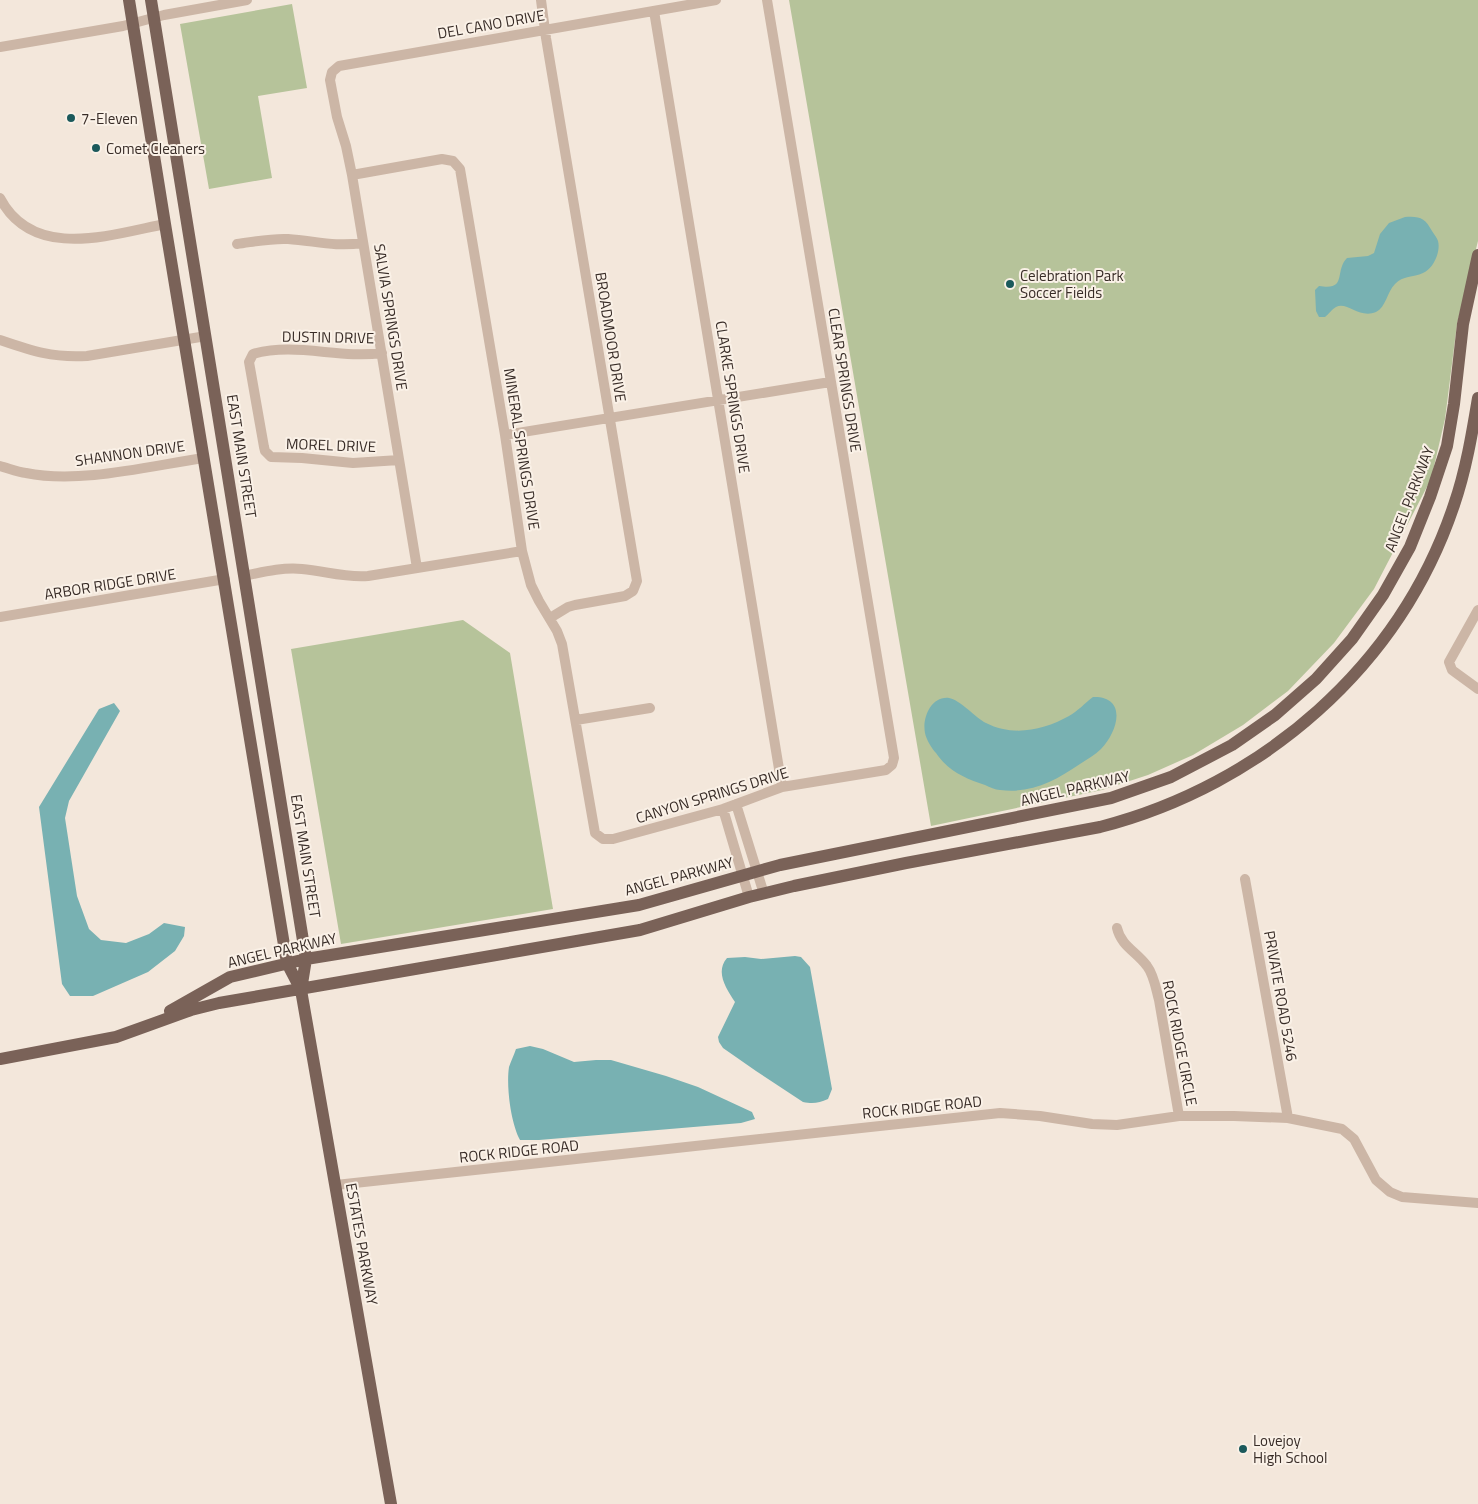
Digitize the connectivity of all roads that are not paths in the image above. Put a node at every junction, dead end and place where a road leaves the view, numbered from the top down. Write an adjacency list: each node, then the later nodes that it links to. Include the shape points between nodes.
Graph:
1 (130, 0): 9 (main road)
2 (151, 0): 8 (main road, EAST MAIN STREET)
3 (247, 0): 8 (street)
4 (541, 0): 10 (street, BROADMOOR DRIVE)
5 (716, 0): 7 (street, DEL CANO DRIVE)
6 (767, 0): 24 (street, CLEAR SPRINGS DRIVE)
7 (654, 11): 10 (street, DEL CANO DRIVE); 27 (street, CLARKE SPRINGS DRIVE)
8 (154, 18): 9 (street); 19 (main road, EAST MAIN STREET)
9 (134, 24): 11 (street); 15 (main road)
10 (545, 30): 12 (street, DEL CANO DRIVE, via 339,66); 28 (street, BROADMOOR DRIVE)
11 (0, 47)
12 (332, 72): 13 (street, SALVIA SPRINGS DRIVE, via 333,99)
13 (352, 175): 16 (street, SALVIA SPRINGS DRIVE); 29 (street, MINERAL SPRINGS DRIVE, via 442,159 453,161 460,169)
14 (0, 198): 15 (street, via 18,221 42,235 59,239 100,236)
15 (165, 224): 20 (main road)
16 (363, 242): 17 (street, via 322,244 286,238); 22 (street, SALVIA SPRINGS DRIVE)
17 (237, 244)
18 (1478, 255): 25 (main road, ANGEL PARKWAY, via 1463,324)
19 (206, 336): 20 (street); 35 (main road, EAST MAIN STREET)
20 (185, 339): 21 (street, via 67,358 35,352); 30 (main road)
21 (0, 340)
22 (382, 353): 23 (street, DUSTIN DRIVE, via 355,355 279,350 253,354); 31 (street, SALVIA SPRINGS DRIVE)
23 (249, 362): 31 (street, MOREL DRIVE, via 264,447 271,457 353,463)
24 (830, 382): 27 (street); 43 (street, CLEAR SPRINGS DRIVE, via 894,758)
25 (1456, 394): 26 (main road); 50 (main road, ANGEL PARKWAY, via 1447,446 1430,497 1410,547 1383,595 1352,639 1316,679 1276,715 1232,746 1171,777 1111,798)
26 (1478, 397): 53 (main road, via 1469,452 1454,506 1433,557 1406,606 1374,652 1337,694 1250,764 1201,790 1128,820)
27 (718, 400): 28 (street); 45 (street, CLARKE SPRINGS DRIVE)
28 (610, 418): 29 (street); 39 (street, BROADMOOR DRIVE, via 636,586 625,596 568,607)
29 (505, 435): 33 (street, MINERAL SPRINGS DRIVE)
30 (204, 458): 32 (street, SHANNON DRIVE, via 92,476 25,473); 36 (main road)
31 (400, 460): 34 (street, SALVIA SPRINGS DRIVE)
32 (0, 466)
33 (522, 551): 34 (street); 39 (street, MINERAL SPRINGS DRIVE, via 531,584)
34 (417, 568): 35 (street, via 356,577 301,568)
35 (244, 576): 36 (main road); 49 (main road, EAST MAIN STREET)
36 (225, 579): 38 (street, ARBOR RIDGE DRIVE); 44 (main road)
37 (1478, 610): 40 (street, via 1449,659 1452,670)
38 (0, 617)
39 (550, 618): 42 (street, MINERAL SPRINGS DRIVE, via 564,652)
40 (1478, 688)
41 (650, 708): 42 (street)
42 (576, 720): 48 (street, MINERAL SPRINGS DRIVE, via 593,829)
43 (892, 765): 45 (street, CANYON SPRINGS DRIVE, via 886,770)
44 (256, 772): 49 (main road, via 267,778); 57 (main road)
45 (782, 787): 46 (street, CANYON SPRINGS DRIVE)
46 (736, 804): 47 (street, CANYON SPRINGS DRIVE); 50 (street)
47 (723, 809): 48 (street, CANYON SPRINGS DRIVE, via 635,834 608,840); 51 (street)
48 (599, 837)
49 (288, 848): 56 (main road, EAST MAIN STREET)
50 (757, 871): 51 (main road, ANGEL PARKWAY); 53 (street)
51 (743, 875): 54 (street); 56 (main road, ANGEL PARKWAY, via 639,905)
52 (1245, 878): 62 (street, PRIVATE ROAD 5246)
53 (764, 894): 54 (main road)
54 (749, 897): 58 (main road, via 640,930)
55 (1118, 928): 61 (street, ROCK RIDGE CIRCLE, via 1122,941 1148,966 1154,983)
56 (306, 959): 57 (main road, ANGEL PARKWAY); 58 (main road, EAST MAIN STREET)
57 (288, 963): 58 (main road); 59 (main road, ANGEL PARKWAY, via 230,977)
58 (301, 990): 59 (main road, via 219,1003); 63 (main road, ESTATES PARKWAY)
59 (137, 1030): 60 (main road)
60 (0, 1059)
61 (1179, 1116): 62 (street, ROCK RIDGE ROAD); 63 (street, ROCK RIDGE ROAD, via 1117,1125 1000,1113)
62 (1288, 1118): 64 (street, ROCK RIDGE ROAD, via 1342,1129 1354,1139 1376,1180 1390,1192 1402,1197)
63 (336, 1186): 65 (main road, ESTATES PARKWAY)
64 (1478, 1203)
65 (391, 1504)

